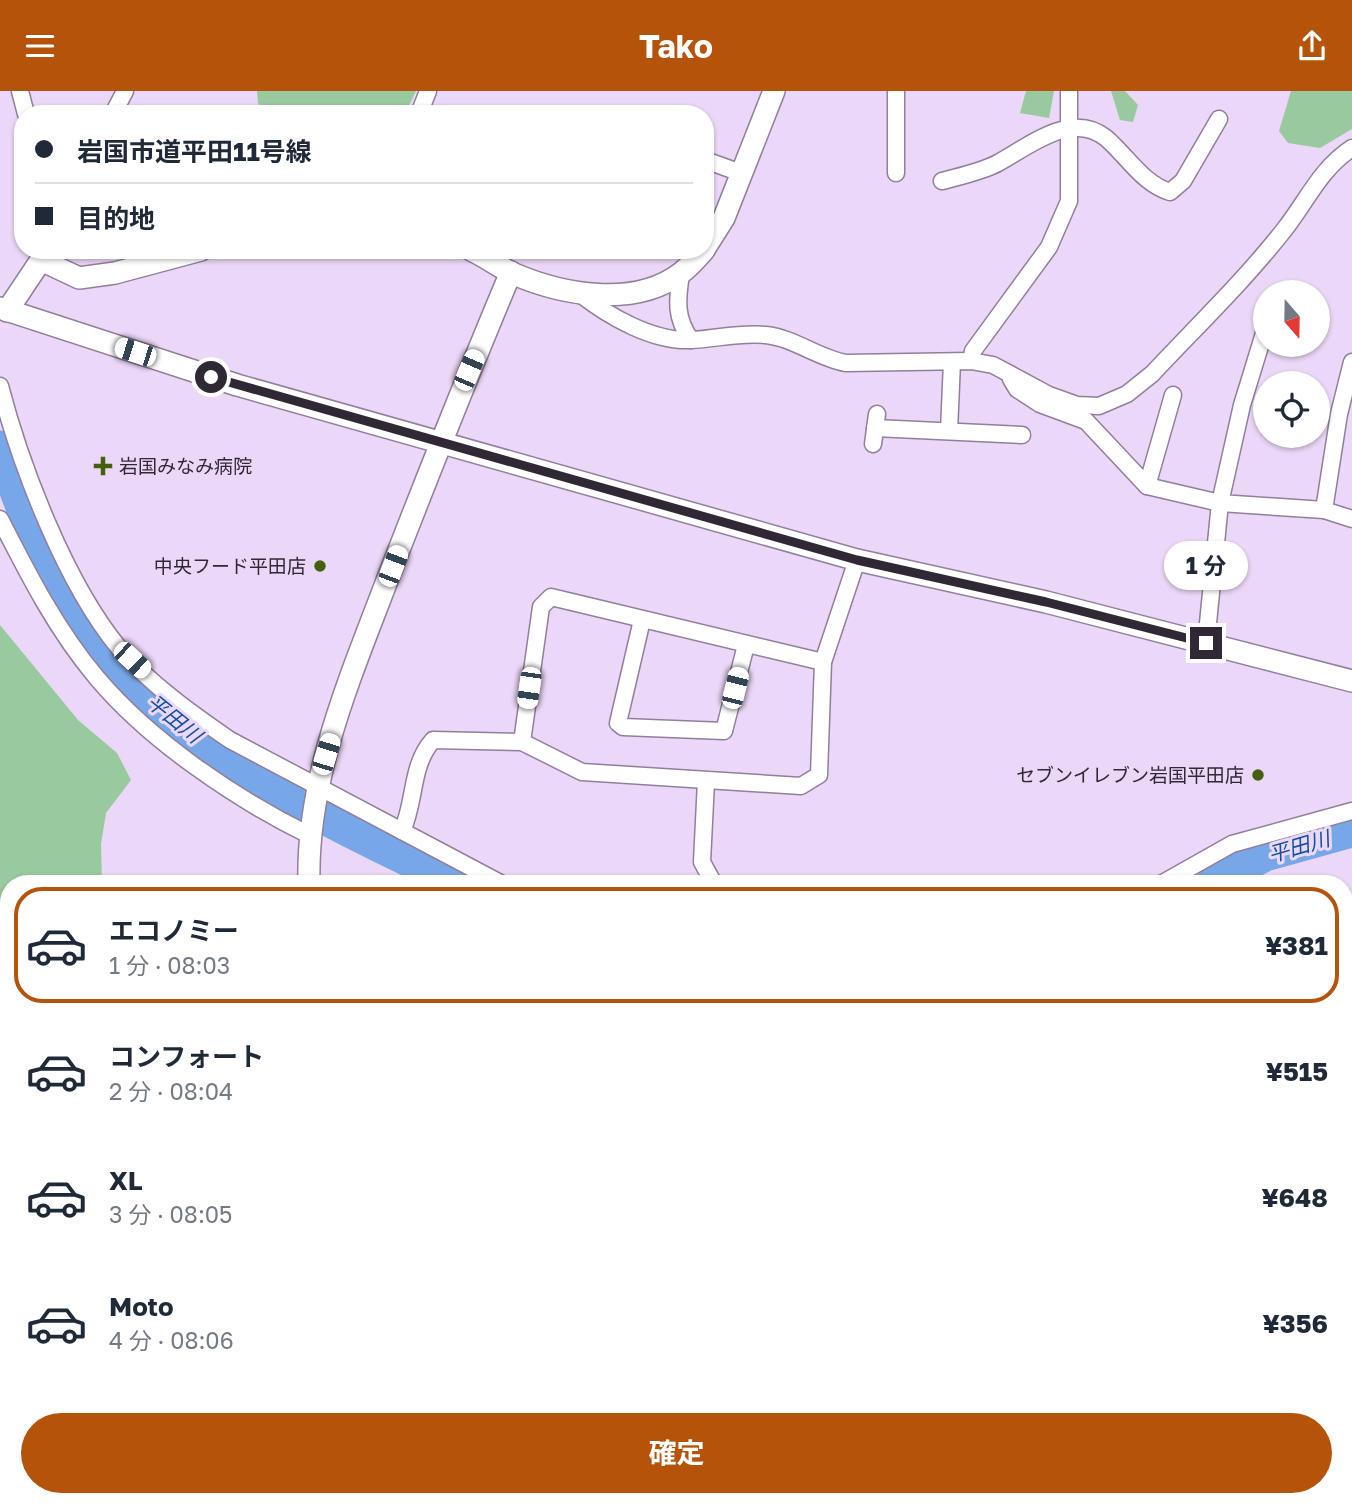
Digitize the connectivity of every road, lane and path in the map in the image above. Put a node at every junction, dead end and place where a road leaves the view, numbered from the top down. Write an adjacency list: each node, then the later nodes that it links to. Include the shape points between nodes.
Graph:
1 (774, 91): 8 (street)
2 (896, 91): 9 (street)
3 (1069, 91): 5 (street)
4 (1219, 119): 5 (street, via 1183,181 1171,192 1156,188 1104,136)
5 (1069, 130): 10 (street, via 1053,132 996,164); 24 (street, via 1069,201 1049,247 973,351)
6 (1352, 148): 26 (street, via 1335,159 1284,229 1152,375 1127,394 1099,406 1077,405)
7 (714, 163): 8 (street)
8 (741, 173): 11 (street)
9 (896, 173)
10 (942, 181)
11 (714, 234)
12 (36, 259): 20 (street)
13 (45, 259): 14 (street, via 79,278)
14 (167, 259)
15 (487, 259): 17 (street)
16 (695, 259): 18 (street)
17 (511, 272): 19 (street); 32 (street)
18 (681, 274): 19 (street, via 653,288 623,294); 21 (street, via 676,301 679,324)
19 (579, 293): 21 (street, via 596,307 647,331)
20 (2, 313): 32 (street)
21 (691, 340): 23 (street, via 768,335 846,363)
22 (1257, 357): 34 (street)
23 (951, 362): 24 (street); 30 (street)
24 (971, 362): 26 (street)
25 (1352, 362): 35 (street)
26 (1010, 373): 33 (street, via 1017,389 1040,404 1086,421)
27 (0, 386): 46 (street, via 40,506 96,614 120,649 196,717)
28 (1173, 395): 33 (street)
29 (875, 429): 30 (street)
30 (949, 431): 31 (street)
31 (1022, 435)
32 (438, 443): 38 (street); 46 (street, via 345,691)
33 (1147, 486): 34 (street)
34 (1220, 503): 35 (street); 40 (street)
35 (1324, 510): 37 (street)
36 (0, 519): 49 (street, via 30,577 98,680 164,741 220,782)
37 (1352, 519)
38 (857, 560): 40 (street); 42 (street)
39 (642, 619): 41 (street); 41 (street, via 618,723 623,727 724,731); 44 (street, via 551,597 541,607)
40 (1206, 643): 43 (street)
41 (746, 645): 42 (street)
42 (823, 662): 45 (street, via 820,775 801,786)
43 (1352, 681)
44 (522, 743): 45 (street, via 582,772); 48 (street, via 433,740 419,755 409,816)
45 (706, 781): 52 (street, via 702,862)
46 (317, 791): 48 (street); 49 (street)
47 (1352, 811): 53 (street, via 1232,844)
48 (402, 831): 51 (street)
49 (311, 834): 50 (street)
50 (309, 875)
51 (485, 875)
52 (709, 875)
53 (1177, 875)

